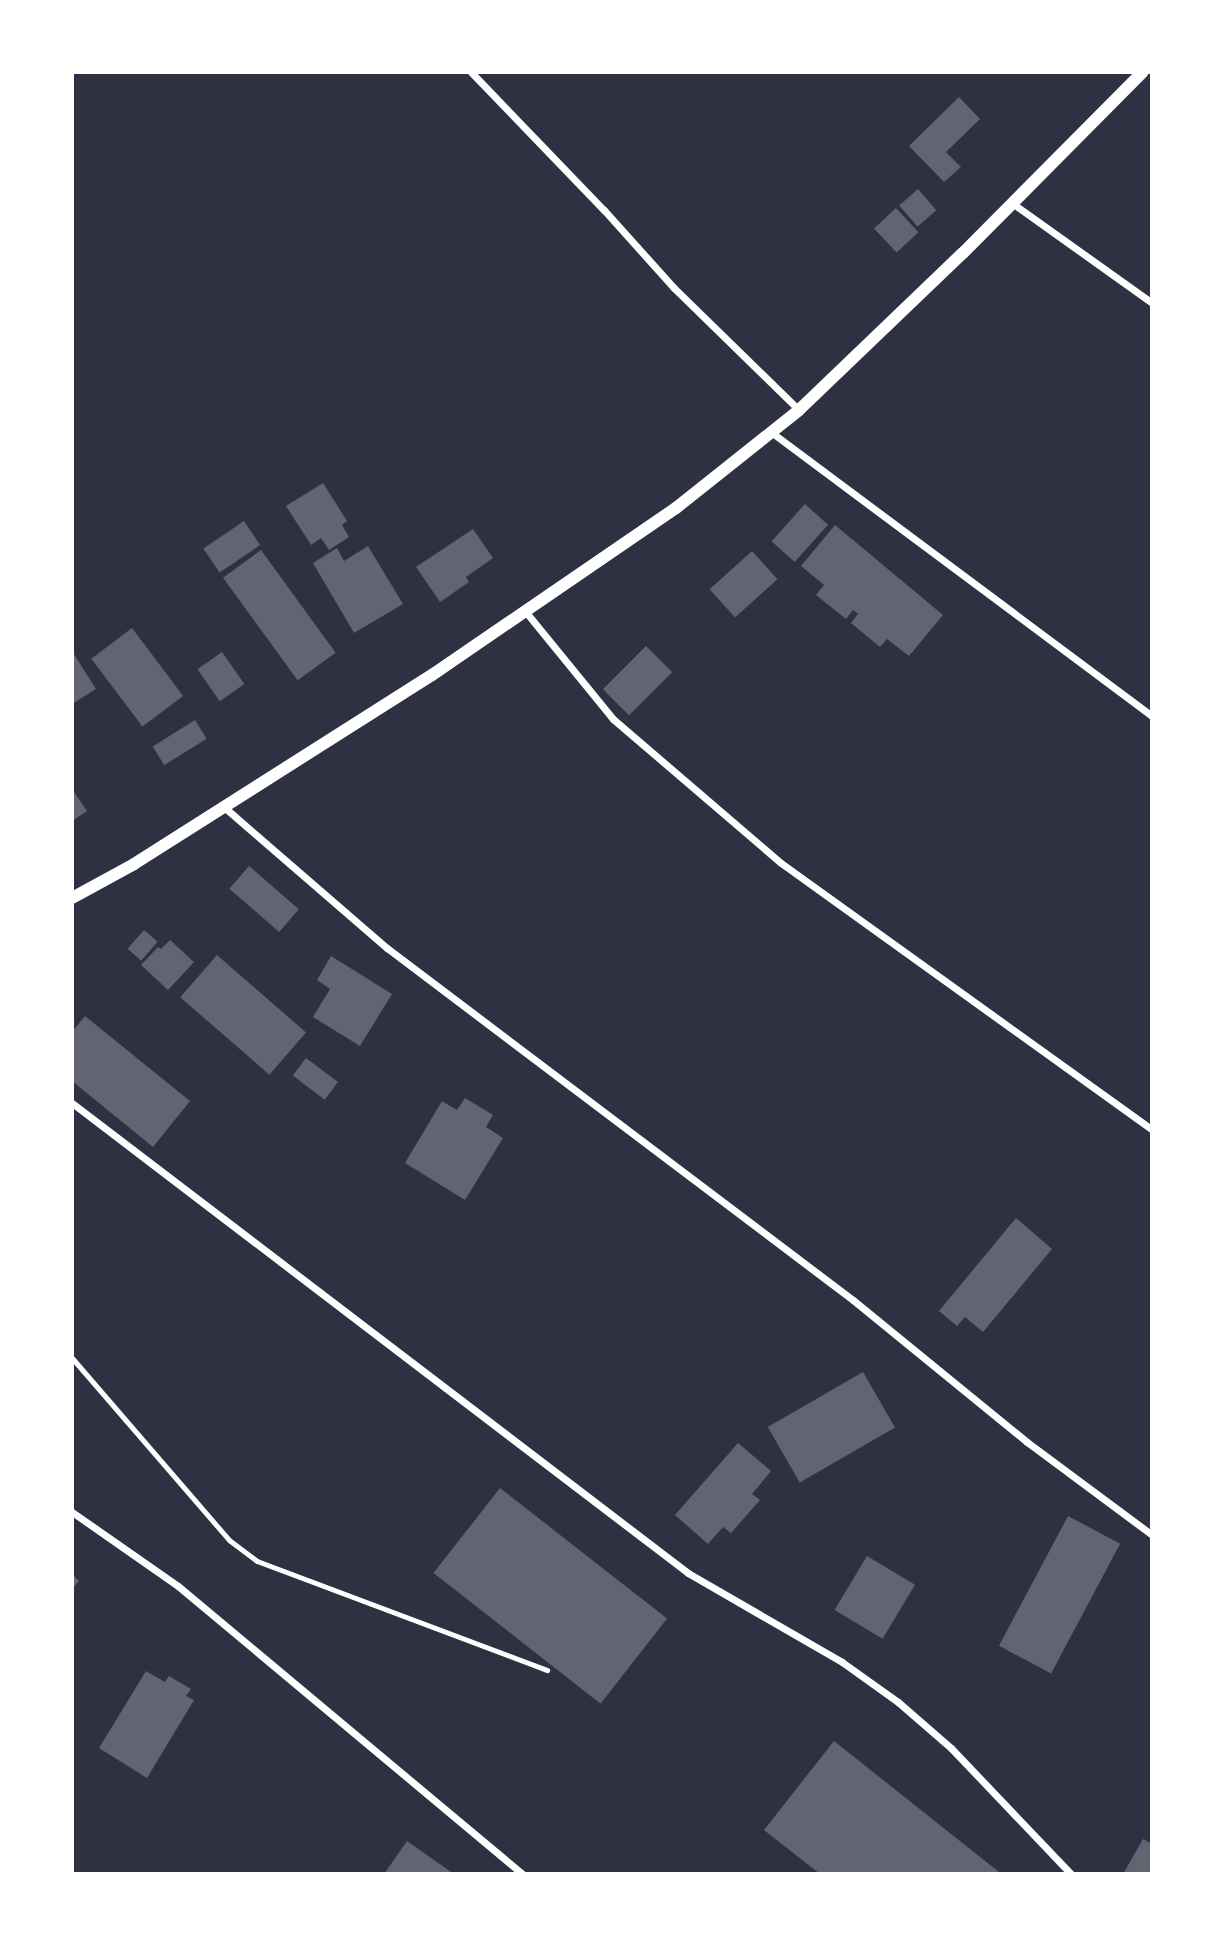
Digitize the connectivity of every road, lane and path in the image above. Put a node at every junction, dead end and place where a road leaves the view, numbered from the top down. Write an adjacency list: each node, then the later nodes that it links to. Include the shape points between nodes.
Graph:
1 (471, 72): 5 (street, via 674,288)
2 (1143, 72): 3 (street)
3 (1012, 203): 4 (street); 5 (street)
4 (1152, 303)
5 (799, 410): 6 (street)
6 (771, 432): 7 (street, via 676,508); 8 (street)
7 (525, 611): 9 (street); 12 (street, via 613,719 781,863)
8 (1152, 716)
9 (224, 807): 10 (street); 15 (street, via 387,947 842,1291 1027,1442)
10 (72, 898)
11 (72, 1103): 18 (street, via 688,1573 842,1662 898,1702 951,1748)
12 (1152, 1130)
13 (72, 1358): 16 (lane, via 229,1540 257,1561)
14 (72, 1512): 17 (street, via 178,1586)
15 (1152, 1535)
16 (547, 1670)
17 (523, 1874)
18 (1071, 1874)

